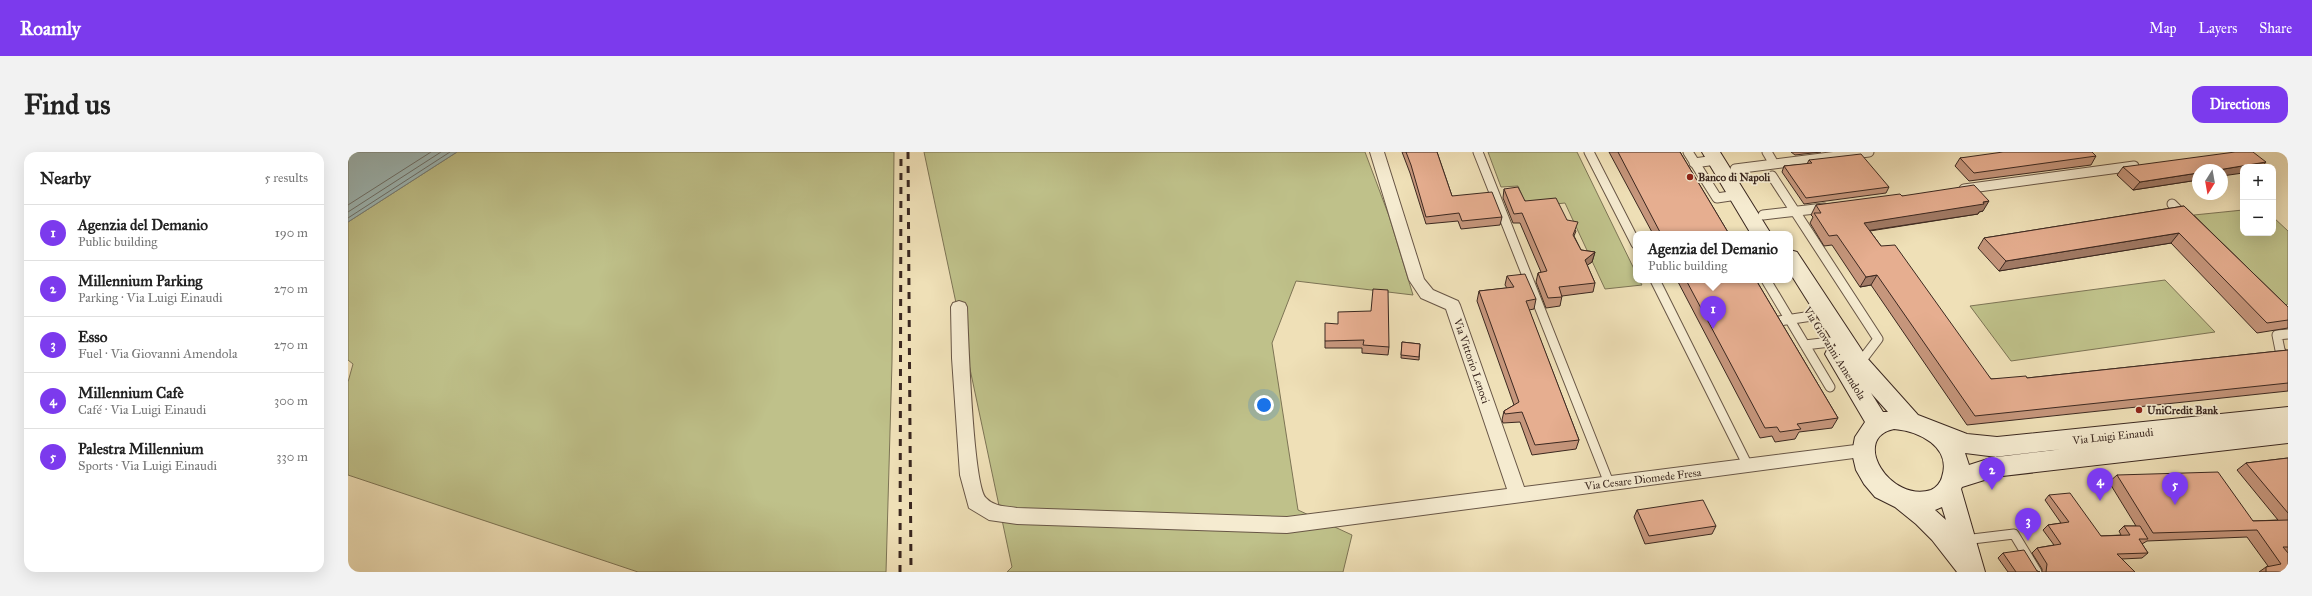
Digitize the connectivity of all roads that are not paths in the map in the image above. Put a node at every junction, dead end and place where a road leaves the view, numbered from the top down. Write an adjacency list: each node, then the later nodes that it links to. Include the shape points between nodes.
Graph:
1 (1377, 152): 46 (street, Via Vittorio Lenoci, via 1417,280 1427,294 1452,305 1460,321)
2 (1478, 152): 44 (lane)
3 (1589, 152): 22 (lane)
4 (1688, 152): 8 (lane)
5 (1767, 152): 9 (lane)
6 (1869, 152): 9 (lane)
7 (1717, 155): 8 (lane); 11 (main road); 14 (main road)
8 (1694, 163): 14 (lane, via 1716,198)
9 (1774, 164): 11 (lane)
10 (2143, 165): 13 (lane)
11 (1735, 169): 18 (main road)
12 (1772, 176): 17 (lane)
13 (1956, 190)
14 (1737, 195): 20 (main road)
15 (2172, 204): 19 (lane)
16 (1834, 206): 17 (lane)
17 (1795, 212): 18 (lane); 35 (lane, via 1878,339)
18 (1763, 215): 21 (main road)
19 (2189, 220)
20 (1759, 231)
21 (1773, 231)
22 (1633, 238)
23 (1793, 263): 35 (main road, Via Giovanni Amendola)
24 (1657, 283): 43 (lane, via 1684,332)
25 (1768, 283): 29 (lane)
26 (1792, 283): 28 (main road, Via Giovanni Amendola)
27 (959, 307): 46 (street, Via Cesare Diomede Fresa, via 960,358 969,475 976,502 989,512 1017,516 1287,525)
28 (1812, 316): 29 (lane); 32 (main road, Via Giovanni Amendola)
29 (1788, 319): 30 (lane); 33 (lane)
30 (1779, 321)
31 (2288, 334): 34 (lane, via 2277,335 2278,346)
32 (1830, 342): 33 (lane); 39 (main road, Via Giovanni Amendola)
33 (1804, 345): 36 (lane)
34 (2288, 363)
35 (1859, 364): 38 (main road, Via Giovanni Amendola)
36 (1830, 387)
37 (2288, 416): 40 (main road, Via Luigi Einaudi, via 1997,447 1967,444)
38 (1911, 422): 39 (main road, Via Giovanni Amendola, via 1889,420); 40 (main road, Via Giovanni Amendola, via 1924,425)
39 (1879, 425): 42 (main road, via 1872,429)
40 (1938, 434): 45 (main road, Via Giovanni Amendola, via 1955,455 1957,464)
41 (2288, 434): 45 (main road, Via Luigi Einaudi, via 1994,467)
42 (1863, 451): 43 (street, Via Cesare Diomede Fresa); 47 (main road, Via Giovanni Amendola, via 1869,475 1885,490)
43 (1748, 466): 44 (street, Via Cesare Diomede Fresa)
44 (1609, 483): 46 (street, Via Cesare Diomede Fresa)
45 (1951, 485): 47 (main road, Via Giovanni Amendola, via 1940,498 1927,502); 48 (main road, Via Giovanni Amendola)
46 (1518, 495)
47 (1905, 500): 49 (main road, Via Giovanni Amendola, via 1936,527)
48 (1963, 540): 49 (main road, Via Giovanni Amendola); 50 (lane, via 2014,534)
49 (1973, 572)
50 (2037, 572)

